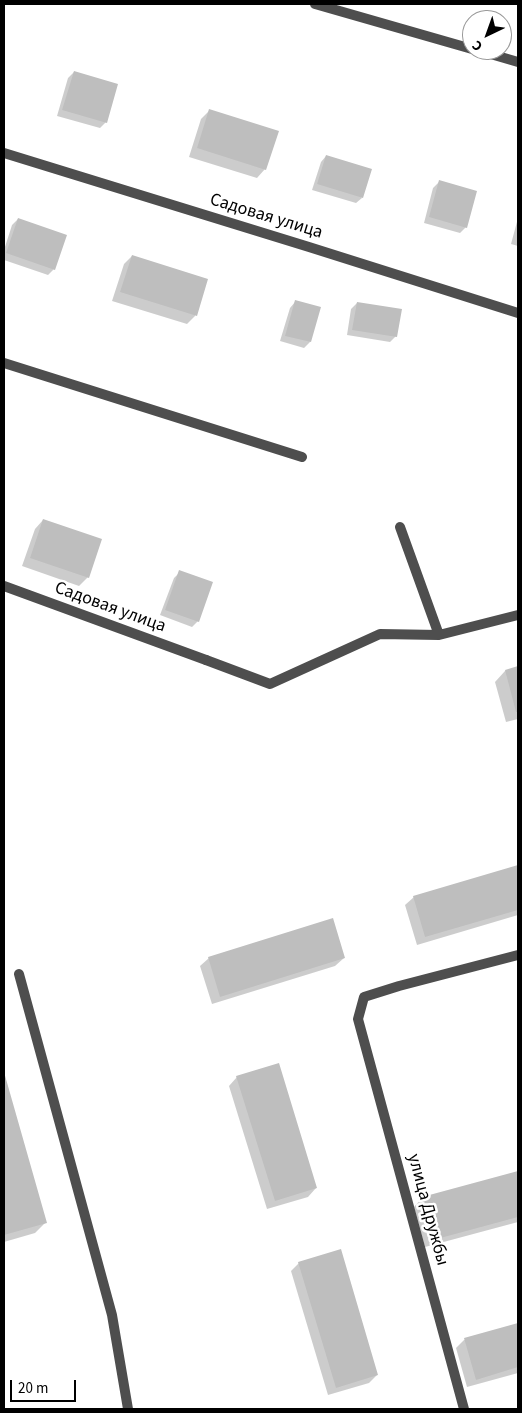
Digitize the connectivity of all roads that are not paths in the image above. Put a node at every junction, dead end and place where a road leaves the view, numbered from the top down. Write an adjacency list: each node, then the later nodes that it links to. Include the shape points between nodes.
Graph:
1 (315, 4): 2 (street)
2 (462, 46)
3 (4, 153): 4 (street, Садовая улица)
4 (518, 313)
5 (4, 364): 6 (street)
6 (302, 457)
7 (400, 527): 10 (street)
8 (4, 586): 10 (street, Садовая улица, via 270,684 380,634)
9 (518, 615): 10 (street, Садовая улица)
10 (439, 635)
11 (518, 955): 14 (street, улица Дружбы, via 364,997 358,1019)
12 (19, 974): 13 (street, via 112,1315)
13 (128, 1409)
14 (464, 1409)

